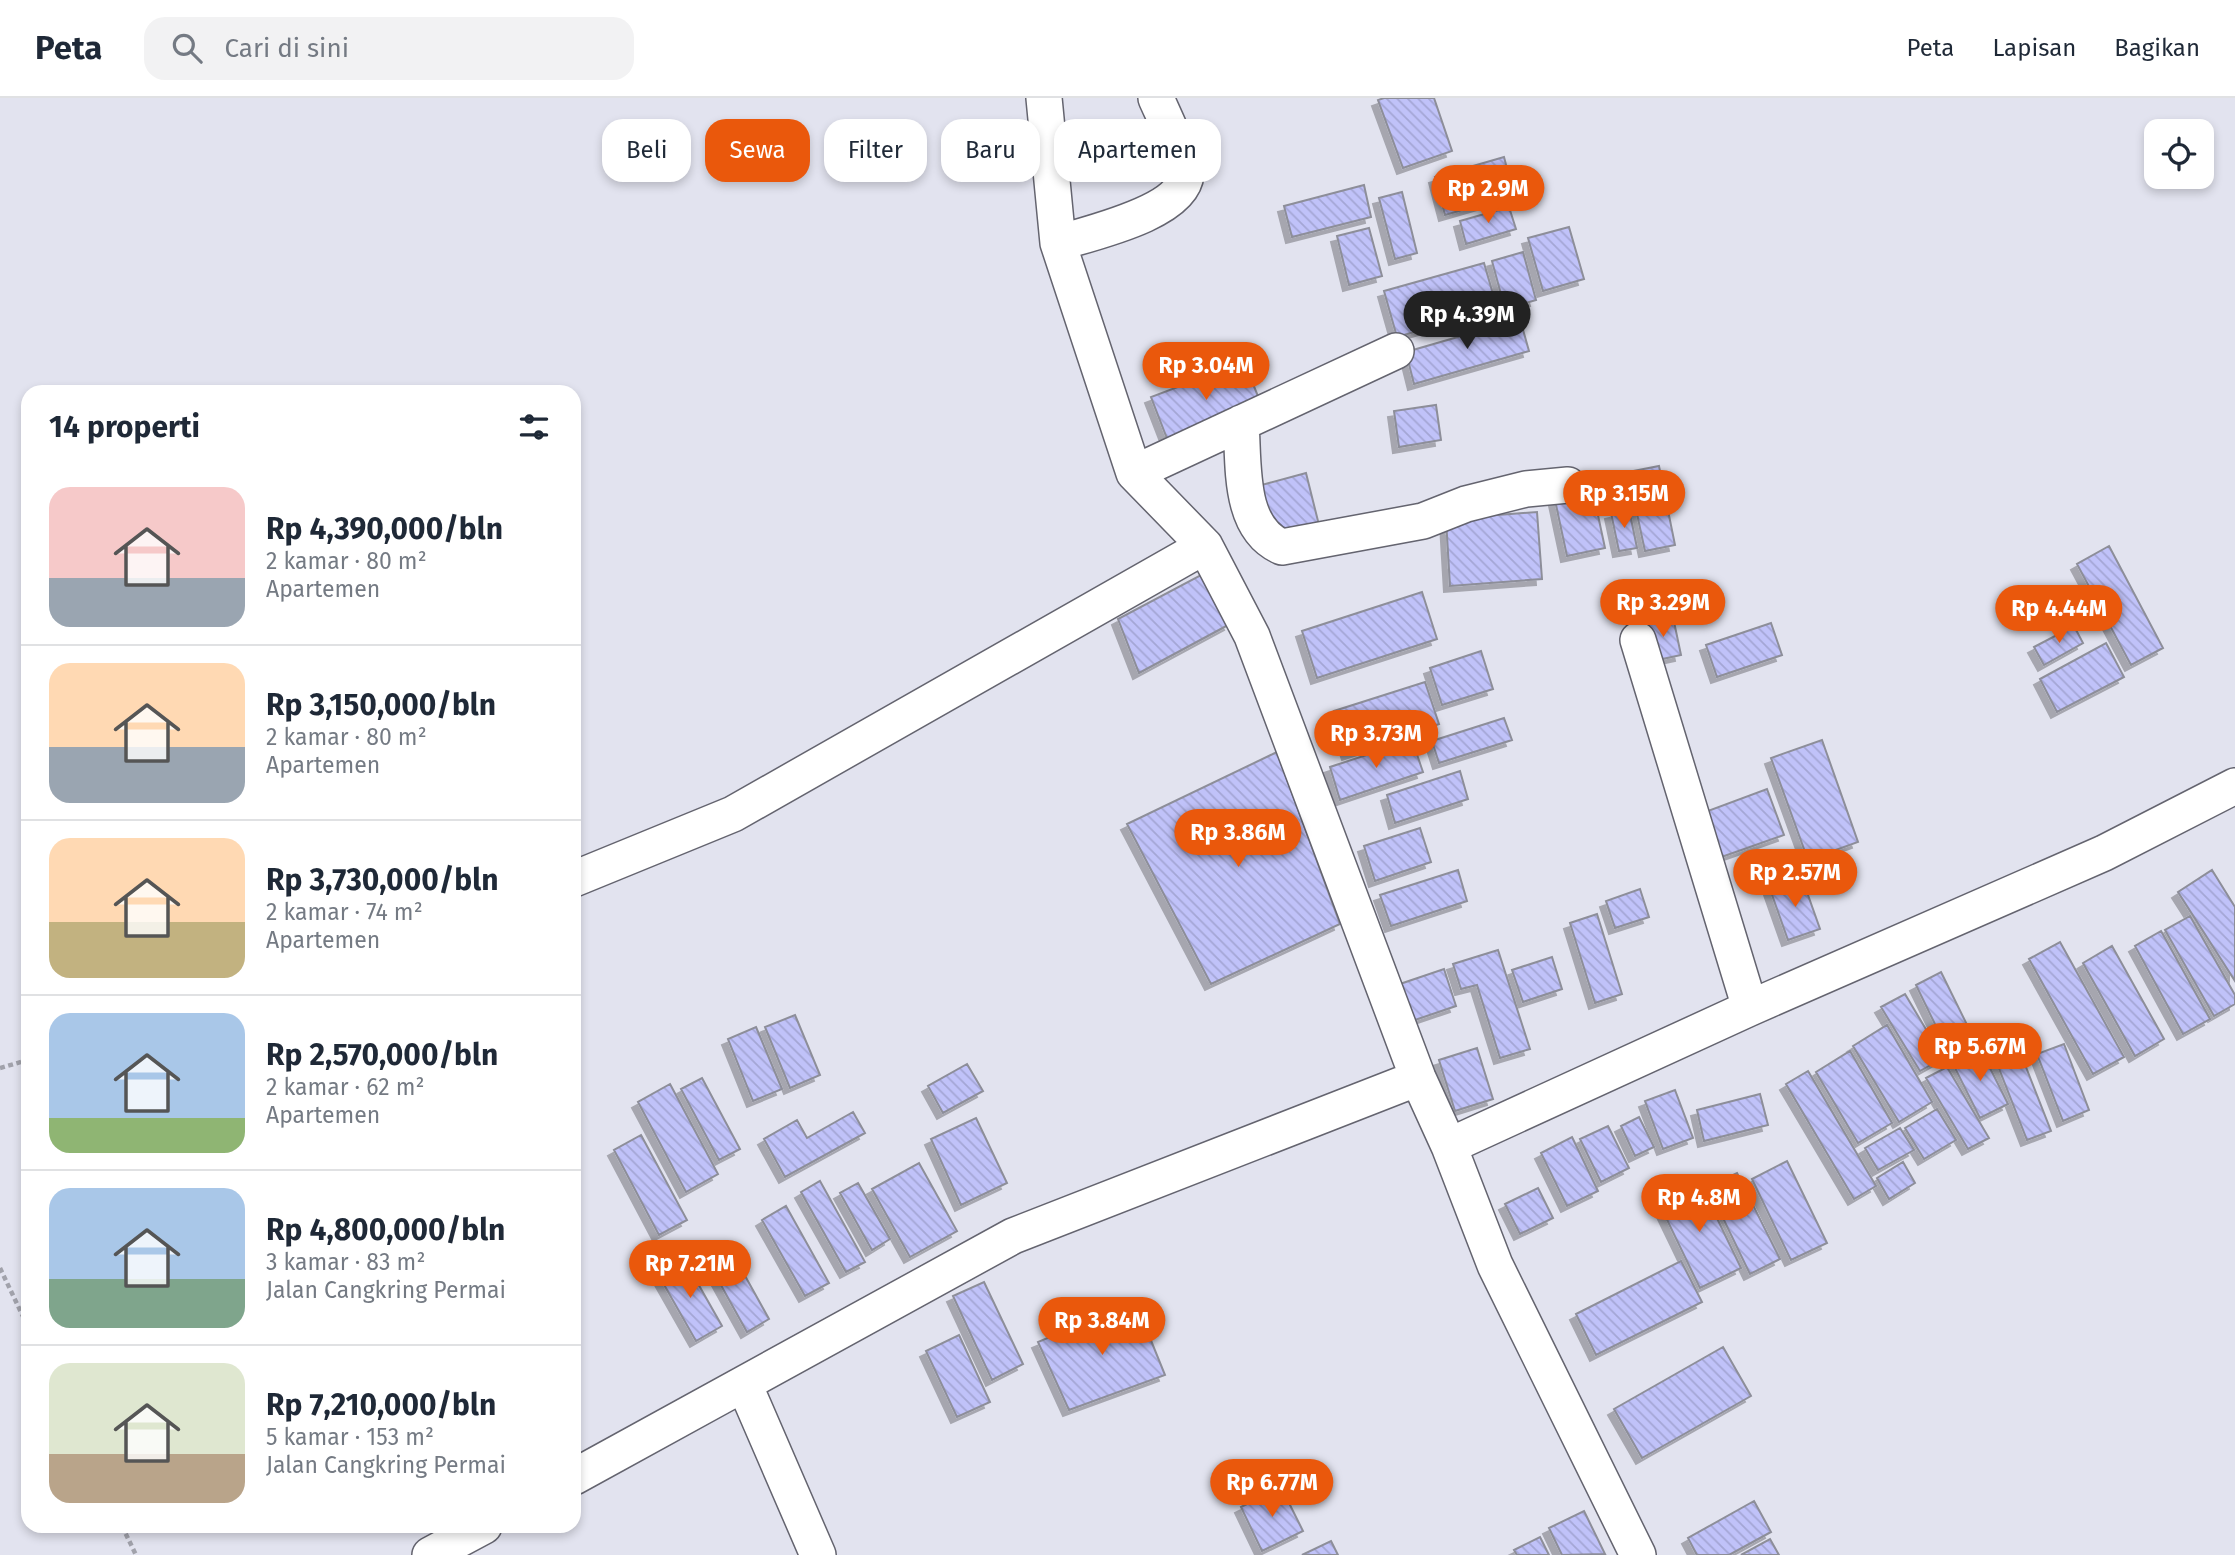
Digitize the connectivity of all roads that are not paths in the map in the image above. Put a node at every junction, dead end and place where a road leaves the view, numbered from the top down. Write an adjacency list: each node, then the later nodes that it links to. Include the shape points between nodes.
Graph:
1 (1044, 98): 3 (street)
2 (1156, 98): 3 (street, via 1186,172 1182,188 1149,213)
3 (1058, 243): 6 (street)
4 (1396, 351): 5 (street)
5 (1241, 423): 6 (street); 7 (street, via 1247,498 1256,527 1268,541 1282,547 1423,521 1526,489)
6 (1134, 473): 8 (street)
7 (1569, 485)
8 (1205, 546): 11 (street, via 733,814); 13 (street, via 1252,636)
9 (1638, 640): 12 (street)
10 (2235, 786): 12 (street, via 2104,853)
11 (581, 877)
12 (1750, 1008): 14 (street)
13 (1418, 1078): 14 (street); 15 (street, via 1013,1236)
14 (1448, 1146): 18 (street, via 1495,1265)
15 (744, 1384): 16 (street); 20 (street)
16 (581, 1473)
17 (471, 1533): 19 (street)
18 (1636, 1554)
19 (430, 1555)
20 (818, 1555)

